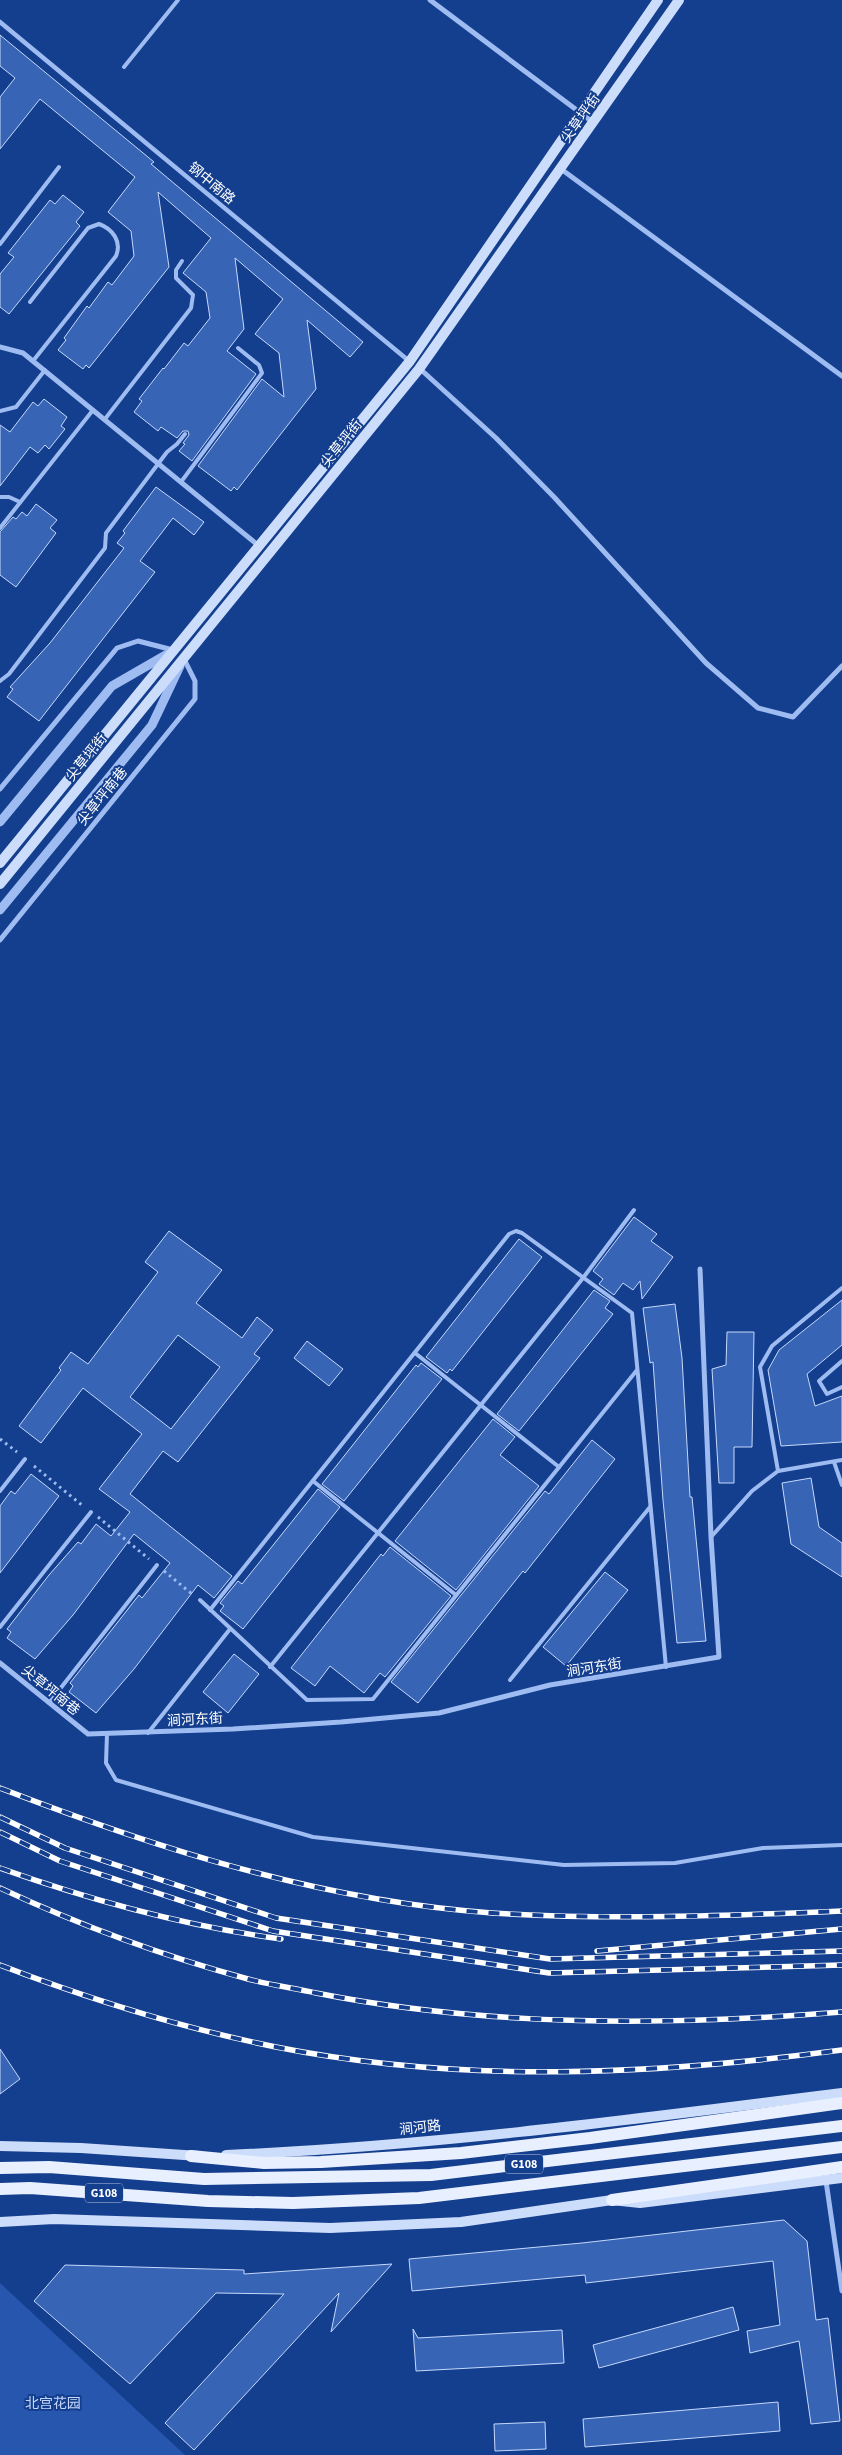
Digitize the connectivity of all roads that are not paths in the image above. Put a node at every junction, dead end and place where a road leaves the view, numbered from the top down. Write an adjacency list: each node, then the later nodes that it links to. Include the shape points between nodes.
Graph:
1 (178, 0): 6 (lane)
2 (430, 0): 7 (street)
3 (658, 0): 7 (main road, 尖草坪街)
4 (679, 0): 8 (main road, 尖草坪街)
5 (0, 22): 17 (street, 钢中南路)
6 (124, 67)
7 (580, 112): 8 (street); 17 (main road, 尖草坪街)
8 (594, 123): 10 (main road, 尖草坪街)
9 (59, 167): 11 (lane)
10 (561, 169): 18 (main road, 尖草坪街); 20 (street)
11 (0, 244)
12 (182, 261): 23 (lane, via 176,270 176,278 192,295 193,303)
13 (30, 302): 16 (lane, via 88,228 99,224 114,236 118,245 116,256)
14 (0, 347): 16 (street, via 23,353)
15 (238, 348): 26 (lane, via 260,365 262,373)
16 (33, 361): 19 (street)
17 (410, 361): 18 (street); 30 (main road, 尖草坪街)
18 (420, 369): 32 (main road, 尖草坪街); 33 (street, via 509,451 706,663 758,708 793,717)
19 (45, 370): 21 (lane, via 16,407); 22 (street)
20 (842, 376)
21 (0, 410)
22 (93, 410): 23 (street); 28 (lane)
23 (104, 419): 25 (street)
24 (185, 434): 25 (lane)
25 (158, 463): 26 (street); 34 (lane, via 106,533 105,548 9,674)
26 (181, 482): 30 (street)
27 (0, 497): 28 (lane)
28 (20, 502): 29 (lane)
29 (0, 528)
30 (259, 546): 31 (main road, 尖草坪街)
31 (174, 650): 35 (street, via 138,641 117,648); 36 (street, via 112,686); 37 (main road, 尖草坪街)
32 (184, 658): 38 (main road, 尖草坪街); 39 (street, via 152,725); 40 (street, 尖草坪南巷, via 195,681 195,699)
33 (842, 666)
34 (0, 681)
35 (0, 789)
36 (0, 822)
37 (0, 863)
38 (0, 884)
39 (0, 910)
40 (0, 940)
41 (634, 1210): 43 (lane)
42 (700, 1269): 61 (street, 涧河东街)
43 (583, 1278): 45 (lane, via 522,1233 509,1234); 47 (lane, via 632,1313); 49 (lane)
44 (842, 1288): 54 (lane, via 772,1346 760,1367)
45 (415, 1353): 49 (lane); 55 (lane)
46 (842, 1361): 48 (lane, via 819,1381 827,1394)
47 (637, 1370): 53 (lane); 58 (lane)
48 (842, 1387)
49 (481, 1406): 53 (lane); 60 (lane)
50 (25, 1459): 57 (lane)
51 (842, 1460): 52 (lane)
52 (834, 1462): 54 (lane); 56 (lane)
53 (559, 1467): 63 (lane)
54 (778, 1471): 61 (lane, via 752,1491)
55 (312, 1481): 60 (lane); 65 (lane)
56 (842, 1485)
57 (0, 1491)
58 (651, 1505): 70 (lane); 71 (lane)
59 (91, 1512): 66 (lane)
60 (378, 1534): 63 (lane); 69 (lane)
61 (711, 1537): 70 (street, 涧河东街, via 719,1657)
62 (157, 1565): 72 (lane)
63 (456, 1595): 69 (lane, via 373,1699 306,1700)
64 (200, 1600): 65 (lane)
65 (210, 1610): 67 (lane)
66 (0, 1627)
67 (230, 1628): 69 (lane); 73 (lane)
68 (0, 1663): 72 (street, 尖草坪南巷)
69 (270, 1667)
70 (666, 1667): 73 (street, 涧河东街, via 550,1685 439,1713)
71 (510, 1680)
72 (50, 1703): 74 (street, 尖草坪南巷)
73 (148, 1733): 75 (street, 涧河东街)
74 (88, 1734): 75 (street, 涧河东街)
75 (108, 1734): 76 (lane, via 106,1762 116,1780 313,1837 564,1865 675,1863 763,1848)
76 (842, 1845)
77 (842, 2093): 82 (main road, 涧河路, via 362,2148)
78 (842, 2103): 82 (main road, via 461,2153 264,2163)
79 (842, 2126): 84 (main road, G108, via 432,2175 204,2179 49,2167)
80 (0, 2146): 82 (main road, 涧河路)
81 (842, 2147): 87 (main road, G108, via 409,2198 293,2203)
82 (191, 2156)
83 (842, 2167): 88 (main road)
84 (0, 2168)
85 (842, 2178): 86 (main road)
86 (826, 2181): 88 (main road, via 640,2203); 90 (street)
87 (0, 2189)
88 (612, 2200): 89 (main road, via 461,2222 330,2228 54,2219)
89 (0, 2222)
90 (842, 2291)

